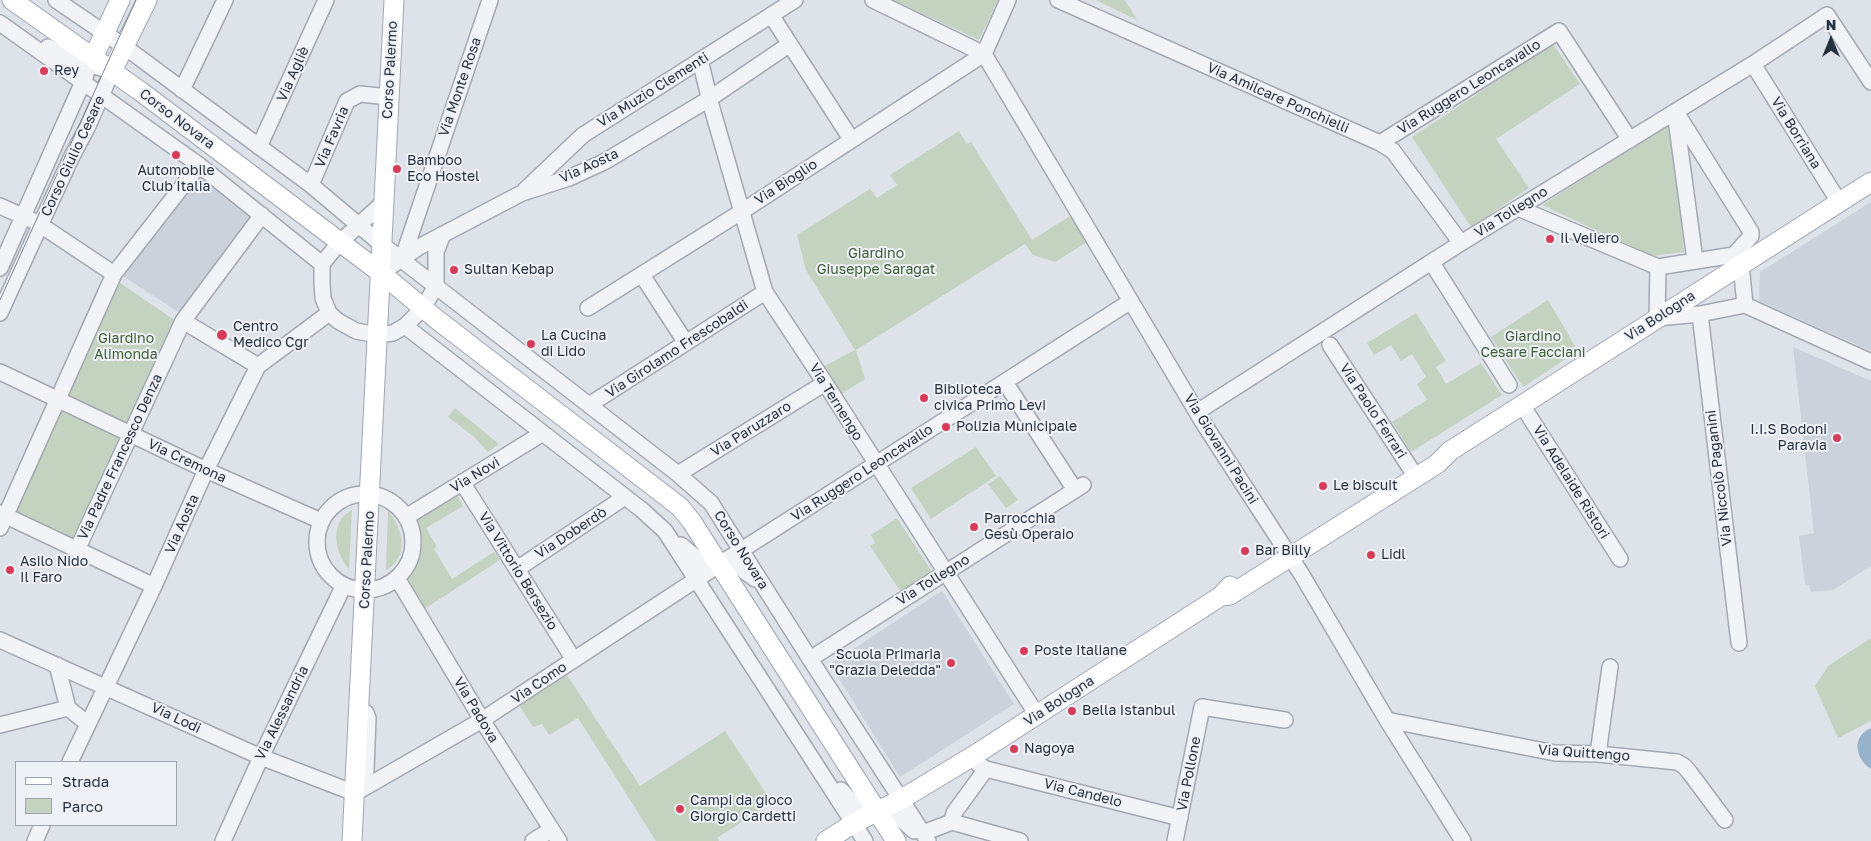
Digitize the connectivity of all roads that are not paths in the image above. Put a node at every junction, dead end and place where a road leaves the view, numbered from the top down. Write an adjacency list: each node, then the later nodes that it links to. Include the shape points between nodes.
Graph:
1 (12, 0): 22 (main road, Corso Novara)
2 (56, 0): 17 (street, Corso Novara)
3 (108, 0): 17 (street)
4 (120, 0): 17 (main road, Corso Giulio Cesare)
5 (147, 0): 19 (main road, Corso Giulio Cesare)
6 (225, 0): 27 (street)
7 (326, 0): 35 (street, Via Agliè)
8 (490, 0): 52 (street, Via Monte Rosa)
9 (795, 0): 14 (street, Via Muzio Clementi)
10 (873, 0): 20 (street)
11 (1008, 0): 20 (street)
12 (1058, 0): 34 (street, Via Amilcare Ponchielli)
13 (392, 1): 29 (main road, Corso Palermo)
14 (771, 15): 18 (street); 21 (street, Via Muzio Clementi)
15 (0, 23): 16 (street, Corso Novara)
16 (14, 34): 22 (street, via 41,42 58,54); 26 (street, Corso Novara)
17 (104, 34): 19 (street, Corso Novara); 22 (main road, Corso Giulio Cesare)
18 (790, 44): 30 (street, Via Aosta); 32 (street)
19 (125, 47): 24 (main road, Corso Giulio Cesare); 27 (street, Corso Novara)
20 (984, 54): 32 (street, Via Bioglio); 64 (street, Via Giovanni Pacini)
21 (700, 60): 30 (street, Via Ternengo); 39 (street, Via Muzio Clementi, via 583,135)
22 (91, 62): 24 (main road, Corso Novara); 26 (street, Corso Giulio Cesare)
23 (1753, 64): 25 (street, Via Tollegno, via 1827,15); 31 (street, Via Tollegno); 40 (street, Via Borriana)
24 (112, 71): 28 (street, Corso Giulio Cesare); 49 (main road, Corso Novara)
25 (1871, 82)
26 (82, 83): 28 (street, Corso Novara); 46 (street, Corso Giulio Cesare, via 42,170)
27 (182, 90): 35 (street, Corso Novara)
28 (101, 96): 36 (street, Corso Novara); 46 (street, Corso Giulio Cesare)
29 (389, 98): 38 (street, Via Favria, via 360,94 347,101); 43 (main road, Corso Palermo)
30 (709, 99): 39 (street, Via Aosta, via 604,162 569,178); 44 (street, Via Ternengo)
31 (1676, 112): 33 (street, Via Tollegno); 53 (street); 54 (street, via 1750,232)
32 (851, 139): 44 (street, Via Bioglio)
33 (1630, 140): 34 (street, Via Ruggero Leoncavallo, via 1559,31); 42 (street, Via Tollegno)
34 (1380, 143): 50 (street, Via Amilcare Ponchielli, via 1392,151)
35 (260, 147): 38 (street, Corso Novara)
36 (199, 166): 45 (street, Corso Novara); 60 (street)
37 (1871, 182): 40 (main road, Via Bologna)
38 (311, 186): 47 (street, Corso Novara)
39 (522, 193): 48 (street, Via Aosta)
40 (1839, 202): 54 (main road, Via Bologna)
41 (0, 206): 46 (street)
42 (1518, 208): 50 (street, Via Tollegno); 57 (street)
43 (384, 210): 47 (street); 51 (main road, Corso Palermo)
44 (741, 212): 61 (street, Via Bioglio); 63 (street, Via Ternengo)
45 (262, 215): 56 (street, Corso Novara); 72 (street, Via Padre Francesco Denza)
46 (32, 220): 58 (street, Corso Giulio Cesare); 60 (street); 68 (street, Corso Giulio Cesare)
47 (358, 226): 49 (street); 51 (street, Corso Novara)
48 (443, 234): 52 (street, Via Aosta); 62 (street, via 436,252)
49 (339, 243): 56 (street); 59 (main road, Corso Novara)
50 (1461, 243): 55 (street, Via Tollegno)
51 (382, 245): 52 (street, Corso Novara); 59 (main road, Corso Palermo)
52 (402, 260): 59 (street, Via Aosta); 62 (street, Corso Novara)
53 (1695, 260): 54 (street); 57 (street)
54 (1738, 260): 65 (street); 71 (main road, Via Bologna)
55 (1432, 263): 82 (street); 86 (street, Via Tollegno)
56 (322, 264): 69 (street, via 324,298)
57 (1658, 267): 71 (street)
58 (0, 268)
59 (381, 273): 66 (main road, Corso Novara); 74 (main road, Corso Palermo)
60 (114, 274): 83 (street)
61 (642, 275): 67 (street, Via Bioglio); 75 (street)
62 (436, 286): 66 (street); 84 (street, Corso Novara)
63 (764, 292): 75 (street, Via Girolamo Frescobaldi); 81 (street, Via Ternengo)
64 (1131, 301): 80 (street, Via Ruggero Leoncavallo); 86 (street, Via Giovanni Pacini)
65 (1745, 305): 70 (street); 77 (street)
66 (423, 308): 73 (street); 104 (main road, Corso Novara, via 680,507)
67 (588, 308)
68 (0, 313)
69 (329, 314): 74 (street); 78 (street, Via Aosta)
70 (1700, 314): 71 (street); 114 (street, Via Niccolò Paganini)
71 (1657, 318): 85 (main road, Via Bologna)
72 (183, 321): 78 (street); 88 (street, Via Padre Francesco Denza)
73 (405, 326): 74 (street); 87 (street)
74 (377, 340): 94 (main road, Corso Palermo)
75 (686, 343): 84 (street, Via Girolamo Frescobaldi)
76 (1330, 345): 92 (street, Via Paolo Ferrari)
77 (1871, 362)
78 (258, 366): 90 (street, Via Aosta)
79 (0, 372): 83 (street, Via Cremona)
80 (1005, 382): 89 (street, Via Ruggero Leoncavallo); 106 (street, Via Tollegno, via 1079,488)
81 (825, 383): 89 (street, Via Ternengo); 91 (street, Via Paruzzaro)
82 (1509, 385)
83 (58, 399): 88 (street, Via Cremona); 97 (street)
84 (589, 405): 91 (street, Corso Novara)
85 (1522, 405): 92 (main road, Via Bologna, via 1450,451 1433,456); 103 (street, Via Adelaide Ristori)
86 (1197, 412): 102 (street, Via Giovanni Pacini)
87 (543, 433): 93 (street, Via Novi); 95 (street)
88 (131, 434): 90 (street, Via Cremona); 100 (street, Via Padre Francesco Denza)
89 (875, 464): 101 (street, Via Ruggero Leoncavallo); 106 (street, Via Ternengo)
90 (206, 470): 98 (street, Via Cremona); 111 (street, Via Aosta)
91 (678, 474): 101 (street, Corso Novara, via 711,503)
92 (1413, 474): 102 (main road, Via Bologna)
93 (462, 482): 96 (street, Via Novi); 105 (street, Via Vittorio Bersezio)
94 (370, 494): 96 (street, via 390,501); 98 (street, via 345,498); 112 (main road, Corso Palermo)
95 (625, 497): 99 (street); 105 (street, Via Doberdò)
96 (406, 517): 107 (street, via 413,543 408,564)
97 (2, 519): 100 (street)
98 (321, 521): 109 (street, via 317,538 319,557 329,574)
99 (665, 530): 104 (street, via 701,562); 108 (street)
100 (77, 550): 111 (street)
101 (741, 550): 104 (street, Via Ruggero Leoncavallo); 110 (street, Corso Novara)
102 (1288, 554): 121 (main road, Via Bologna, via 1227,588 1221,596); 124 (street, Via Giovanni Pacini)
103 (1620, 559)
104 (719, 565): 108 (street, Via Como); 110 (street, via 737,566); 134 (main road, Corso Novara)
105 (517, 569): 116 (street, Via Vittorio Bersezio)
106 (946, 572): 115 (street, Via Tollegno); 121 (street, Via Ternengo)
107 (397, 578): 112 (street, via 379,588); 122 (street, Via Padova)
108 (697, 579): 116 (street, Via Como); 131 (street)
109 (344, 585): 112 (street); 128 (street, Via Alessandria)
110 (763, 585): 115 (street, Corso Novara)
111 (154, 586): 119 (street, Via Aosta)
112 (366, 590): 132 (main road, Corso Palermo)
113 (0, 640): 117 (street, Via Lodi)
114 (1739, 642)
115 (810, 659): 133 (street, Corso Novara)
116 (574, 660): 122 (street, Via Como)
117 (57, 665): 119 (street, Via Lodi); 120 (street)
118 (1610, 667): 127 (street)
119 (106, 686): 125 (street, Via Aosta); 128 (street, Via Lodi)
120 (68, 708): 125 (street); 126 (street)
121 (1037, 716): 130 (main road, Via Bologna)
122 (482, 720): 132 (street, Via Como); 140 (street, Via Padova)
123 (1285, 720): 135 (street, Via Pollone, via 1202,707)
124 (1388, 720): 127 (street, Via Quittengo, via 1555,753); 151 (street, Via Giovanni Pacini)
125 (88, 724): 129 (street, Via Aosta)
126 (0, 725)
127 (1598, 754): 136 (street, Via Quittengo, via 1677,762 1690,773)
128 (261, 757): 132 (street, Via Lodi); 143 (street, Via Alessandria)
129 (70, 761)
130 (979, 762): 133 (main road, Via Bologna); 135 (street, Via Candelo); 137 (street, Via Bologna)
131 (820, 770): 134 (street, via 855,805); 138 (street)
132 (355, 787): 144 (main road, Corso Palermo)
133 (900, 800): 134 (main road, Via Bologna); 141 (street, Corso Novara)
134 (878, 811): 138 (main road, Via Bologna); 141 (street, via 902,819); 148 (main road, Corso Novara)
135 (1180, 818): 150 (street, Via Pollone)
136 (1725, 820)
137 (952, 822): 141 (street); 149 (street)
138 (854, 823): 146 (main road, Via Bologna); 147 (street)
139 (42, 826): 142 (street)
140 (555, 835): 145 (street)
141 (925, 838)
142 (35, 841)
143 (223, 841)
144 (352, 841)
145 (533, 841)
146 (826, 841)
147 (865, 841)
148 (896, 841)
149 (1020, 841)
150 (1175, 841)
151 (1463, 841)

